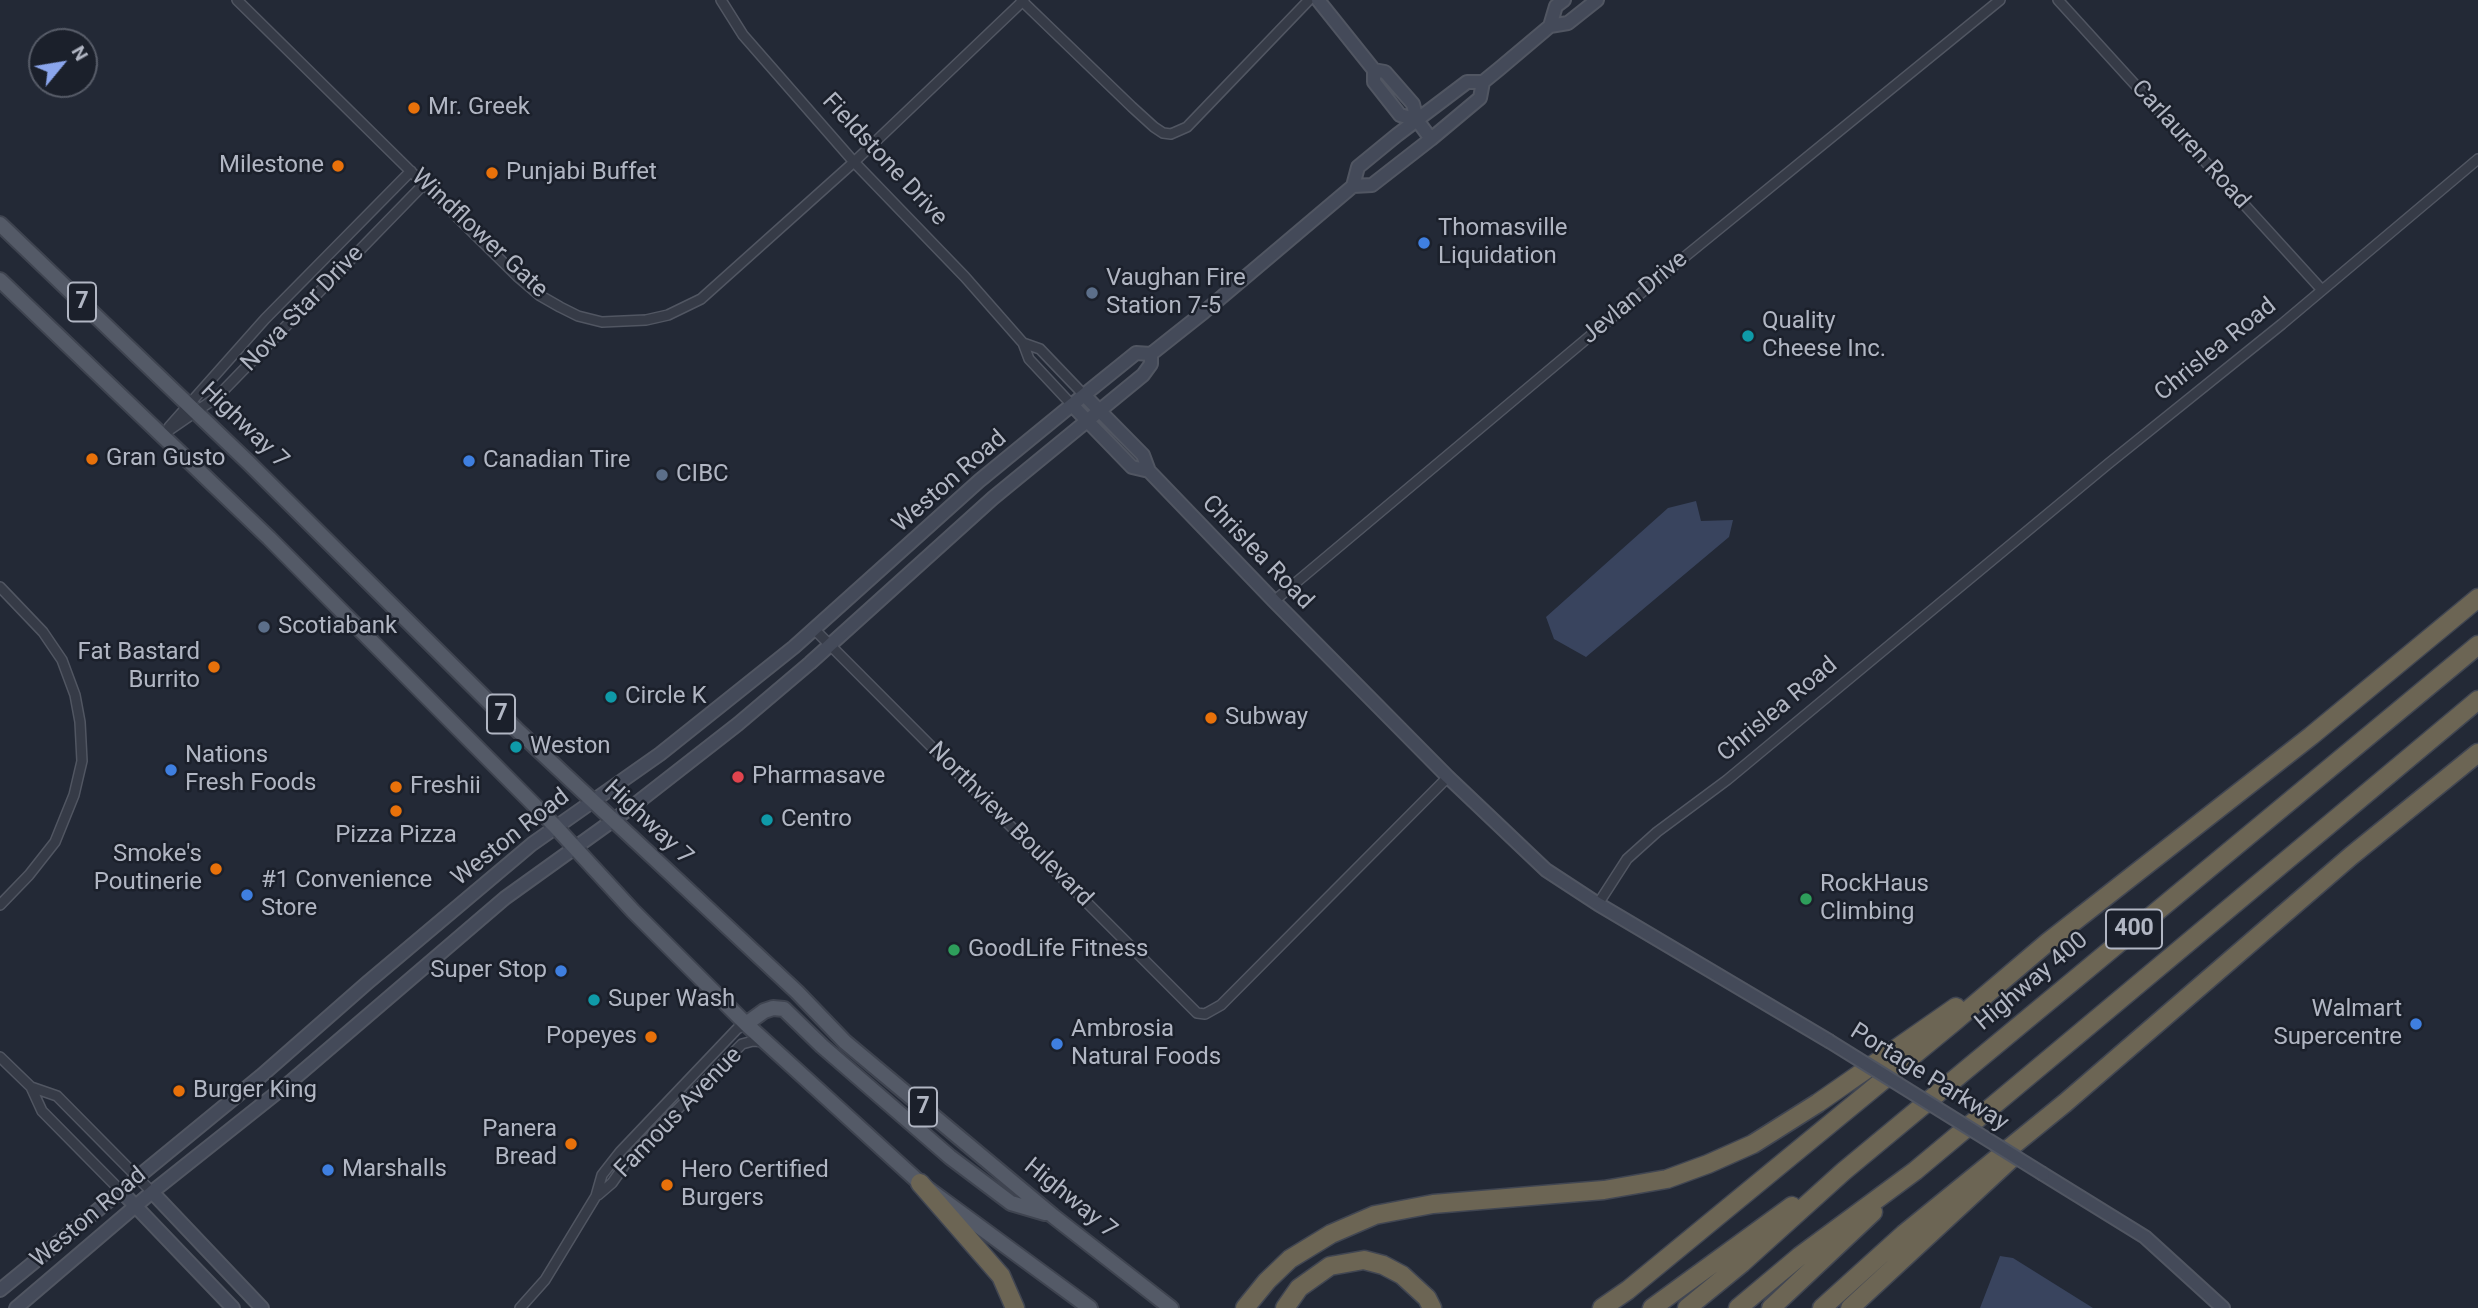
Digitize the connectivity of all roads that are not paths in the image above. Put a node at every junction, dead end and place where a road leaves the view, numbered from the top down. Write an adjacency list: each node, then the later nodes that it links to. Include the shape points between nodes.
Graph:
1 (237, 0): 16 (street, Windflower Gate)
2 (720, 0): 15 (street, Fieldstone Drive, via 743,35)
3 (1309, 0): 9 (street, via 1187,127 1171,134 1154,127)
4 (1318, 0): 12 (main road, via 1374,70 1385,72 1413,104)
5 (1564, 0): 10 (main road, Weston Road, via 1556,6)
6 (1597, 0): 10 (main road, Weston Road, via 1569,23)
7 (2000, 0): 33 (street, Jevlan Drive, via 1652,283)
8 (2058, 0): 21 (street, Carlauren Road)
9 (1023, 1): 15 (street, Windflower Gate)
10 (1550, 26): 11 (main road, Weston Road)
11 (1483, 82): 12 (main road, Weston Road, via 1467,82); 13 (main road, Weston Road, via 1480,98)
12 (1417, 120): 13 (main road); 18 (main road, Weston Road, via 1358,167)
13 (1431, 139): 18 (main road, Weston Road, via 1372,185)
14 (2478, 159): 21 (street, Chrislea Road)
15 (854, 162): 17 (street, Windflower Gate, via 701,299 668,315 627,321 602,322 578,316 539,295); 22 (street, Fieldstone Drive)
16 (411, 171): 17 (street, Windflower Gate); 26 (street, Nova Star Drive, via 265,319)
17 (424, 184): 26 (street, Nova Star Drive, via 217,397)
18 (1353, 186): 23 (main road, Weston Road)
19 (0, 224): 26 (main road, Highway 7 / 7)
20 (0, 280): 29 (main road, 7)
21 (2322, 290): 44 (street, Chrislea Road, via 1727,780 1657,832 1627,859)
22 (1023, 343): 24 (street, Fieldstone Drive, via 1040,349); 25 (street, Fieldstone Drive, via 1029,359)
23 (1152, 354): 24 (main road, Weston Road, via 1136,353); 27 (main road, Weston Road, via 1143,375)
24 (1084, 395): 25 (main road, Weston Road); 27 (main road, Fieldstone Drive)
25 (1072, 405): 28 (main road, Fieldstone Drive); 34 (main road, Weston Road, via 979,481)
26 (192, 408): 29 (street, Nova Star Drive); 40 (main road, Highway 7 / 7)
27 (1101, 411): 28 (main road, Weston Road); 30 (main road, Chrislea Road, via 1143,455)
28 (1088, 422): 30 (main road, Chrislea Road, via 1132,467); 35 (main road, Weston Road, via 993,498)
29 (162, 435): 42 (main road, 7)
30 (1149, 471): 33 (main road, Chrislea Road)
31 (0, 587): 45 (street, via 43,632 62,660 78,711 82,761 75,794 55,842)
32 (2478, 598): 46 (highway)
33 (1274, 601): 39 (main road, Chrislea Road)
34 (814, 629): 35 (street, Northview Boulevard); 40 (main road, Weston Road, via 660,754)
35 (830, 645): 39 (street, Northview Boulevard, via 1197,1013 1221,1005); 41 (main road, Weston Road)
36 (2478, 645): 52 (highway, Highway 400 / 400)
37 (2478, 701): 53 (highway, 400)
38 (2478, 753): 51 (highway, via 2351,856)
39 (1448, 777): 44 (main road, Chrislea Road, via 1546,870)
40 (592, 802): 41 (main road, Highway 7 / 7); 42 (main road, Weston Road)
41 (613, 821): 43 (main road, Weston Road); 60 (main road, Highway 7 / 7, via 845,1042)
42 (555, 826): 43 (main road, 7); 54 (main road, Weston Road)
43 (575, 848): 47 (main road, 7); 57 (main road, Weston Road, via 505,898 289,1083)
44 (1598, 904): 79 (main road, Portage Parkway, bridge, via 2145,1237)
45 (0, 905)
46 (2048, 942): 69 (highway, via 1753,1144 1667,1179 1616,1188 1433,1204 1375,1216 1331,1234 1290,1259); 72 (highway)
47 (746, 1024): 48 (main road, 7); 58 (street, Famous Avenue, via 620,1152 602,1175); 60 (main road, via 764,1011 784,1009 950,1157 1011,1203)
48 (766, 1042): 55 (main road, 7); 58 (street, Famous Avenue, via 742,1044)
49 (0, 1057): 50 (street)
50 (31, 1087): 54 (street, via 57,1097); 56 (street, via 42,1111)
51 (2065, 1103): 77 (highway, via 1904,1234); 78 (highway, via 1993,1178)
52 (1844, 1171): 73 (highway); 74 (highway, Highway 400 / 400)
53 (1915, 1171): 75 (highway, 400); 76 (highway)
54 (136, 1177): 56 (main road, Weston Road); 57 (street)
55 (920, 1183): 66 (highway, via 1001,1276); 67 (main road, 7)
56 (121, 1191): 59 (main road); 61 (main road, Weston Road)
57 (152, 1192): 59 (main road, Weston Road); 64 (main road)
58 (596, 1196): 65 (street, Famous Avenue, via 545,1280)
59 (136, 1207): 62 (main road, Weston Road); 63 (main road)
60 (1053, 1216): 68 (main road, Highway 7 / 7)
61 (0, 1290)
62 (16, 1308)
63 (233, 1308)
64 (262, 1308)
65 (520, 1308)
66 (1016, 1308)
67 (1090, 1308)
68 (1171, 1308)
69 (1245, 1308)
70 (1285, 1308): 71 (highway, via 1299,1288 1330,1266 1364,1260 1402,1275)
71 (1432, 1308)
72 (1602, 1308)
73 (1652, 1308)
74 (1687, 1308)
75 (1738, 1308)
76 (1771, 1308)
77 (1822, 1308)
78 (1850, 1308)
79 (2223, 1308)

